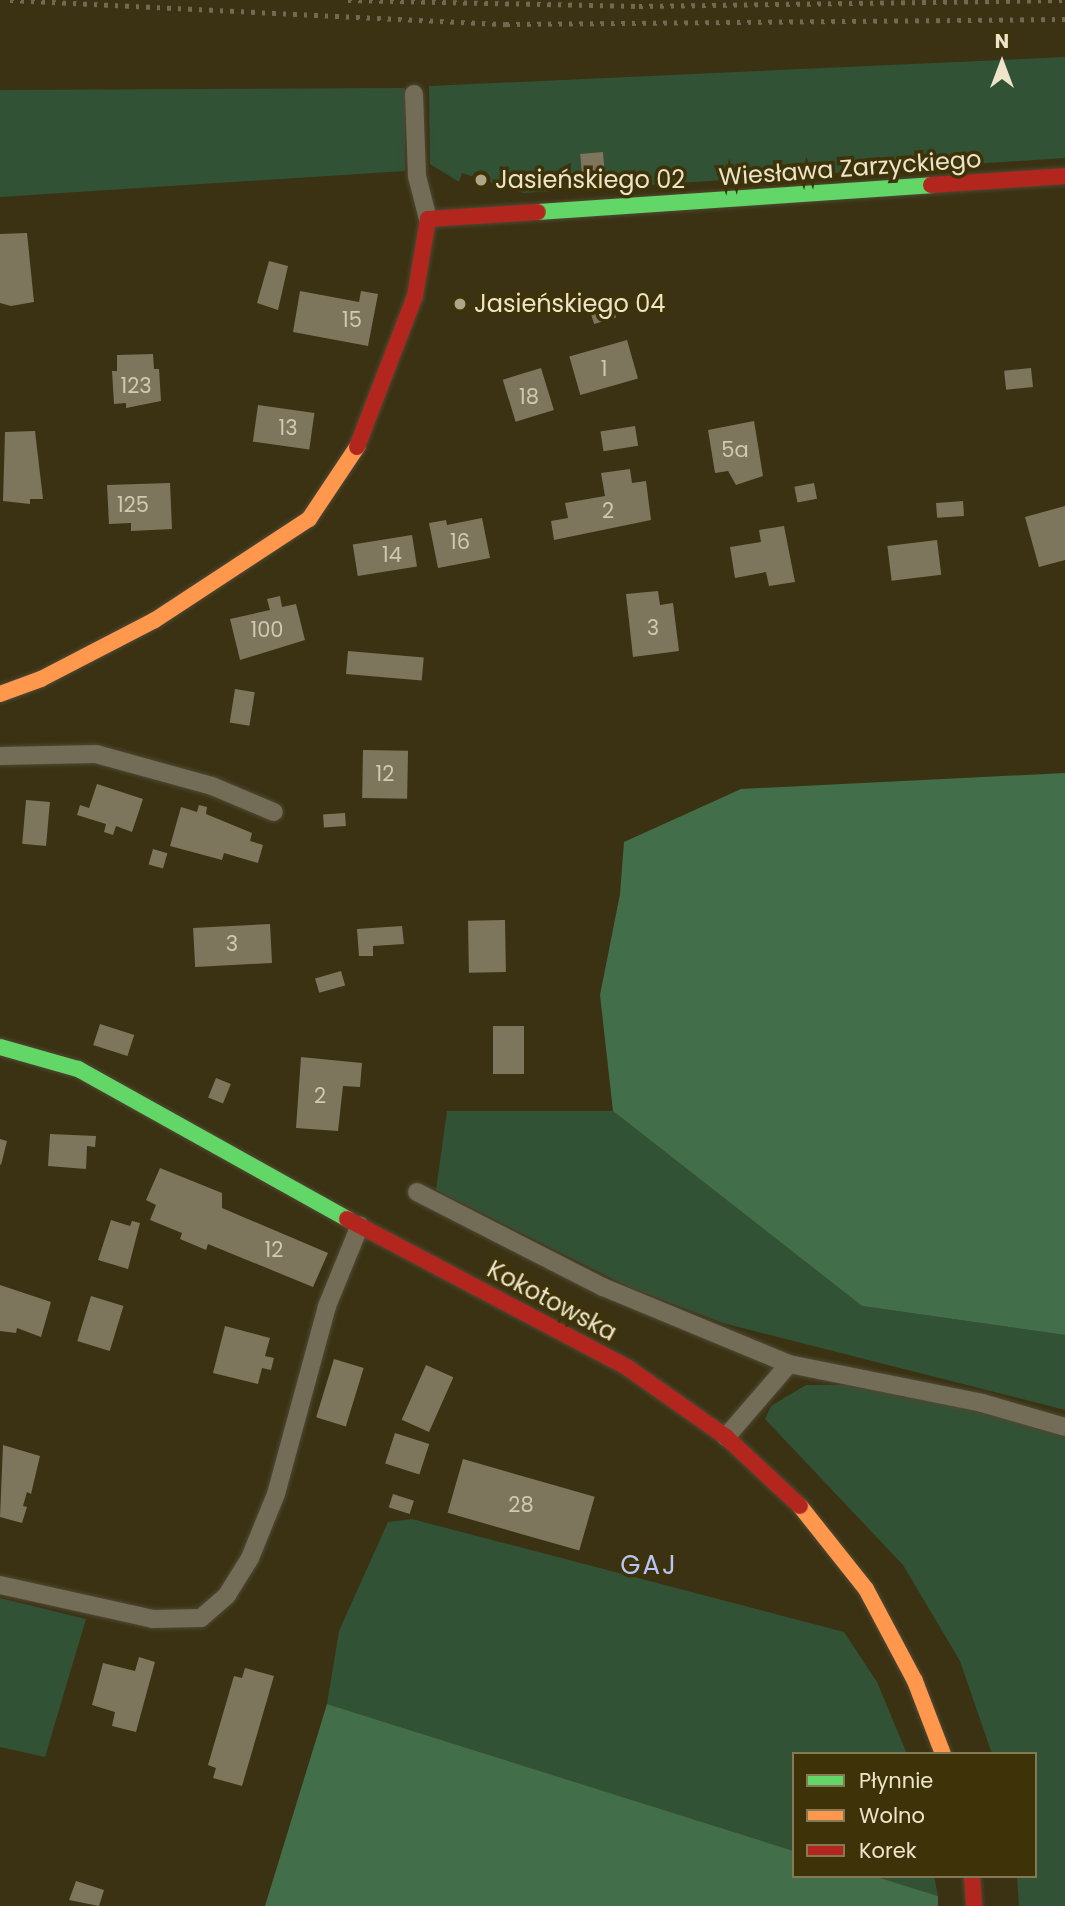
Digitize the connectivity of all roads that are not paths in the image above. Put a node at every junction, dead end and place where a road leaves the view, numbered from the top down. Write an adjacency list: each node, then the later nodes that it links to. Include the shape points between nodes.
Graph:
1 (414, 94): 3 (lane, via 417,176)
2 (1065, 176): 3 (street, Wiesława Zarzyckiego)
3 (429, 219): 4 (street, via 415,296 360,441 309,519 155,620 41,679)
4 (0, 694)
5 (0, 755): 6 (lane, via 96,754 212,786)
6 (274, 812)
7 (0, 1047): 9 (street, Kokotowska, via 78,1069)
8 (417, 1192): 10 (lane, via 603,1287)
9 (360, 1225): 12 (street, Kokotowska, via 628,1368); 13 (lane, via 327,1306 276,1494 250,1558 227,1595 201,1618 153,1619)
10 (789, 1364): 11 (lane, via 982,1403); 12 (lane)
11 (1065, 1427)
12 (726, 1437): 14 (street, Kokotowska, via 799,1504 866,1589 915,1681)
13 (0, 1585)
14 (942, 1752)
15 (972, 1878): 16 (street)
16 (974, 1906)

